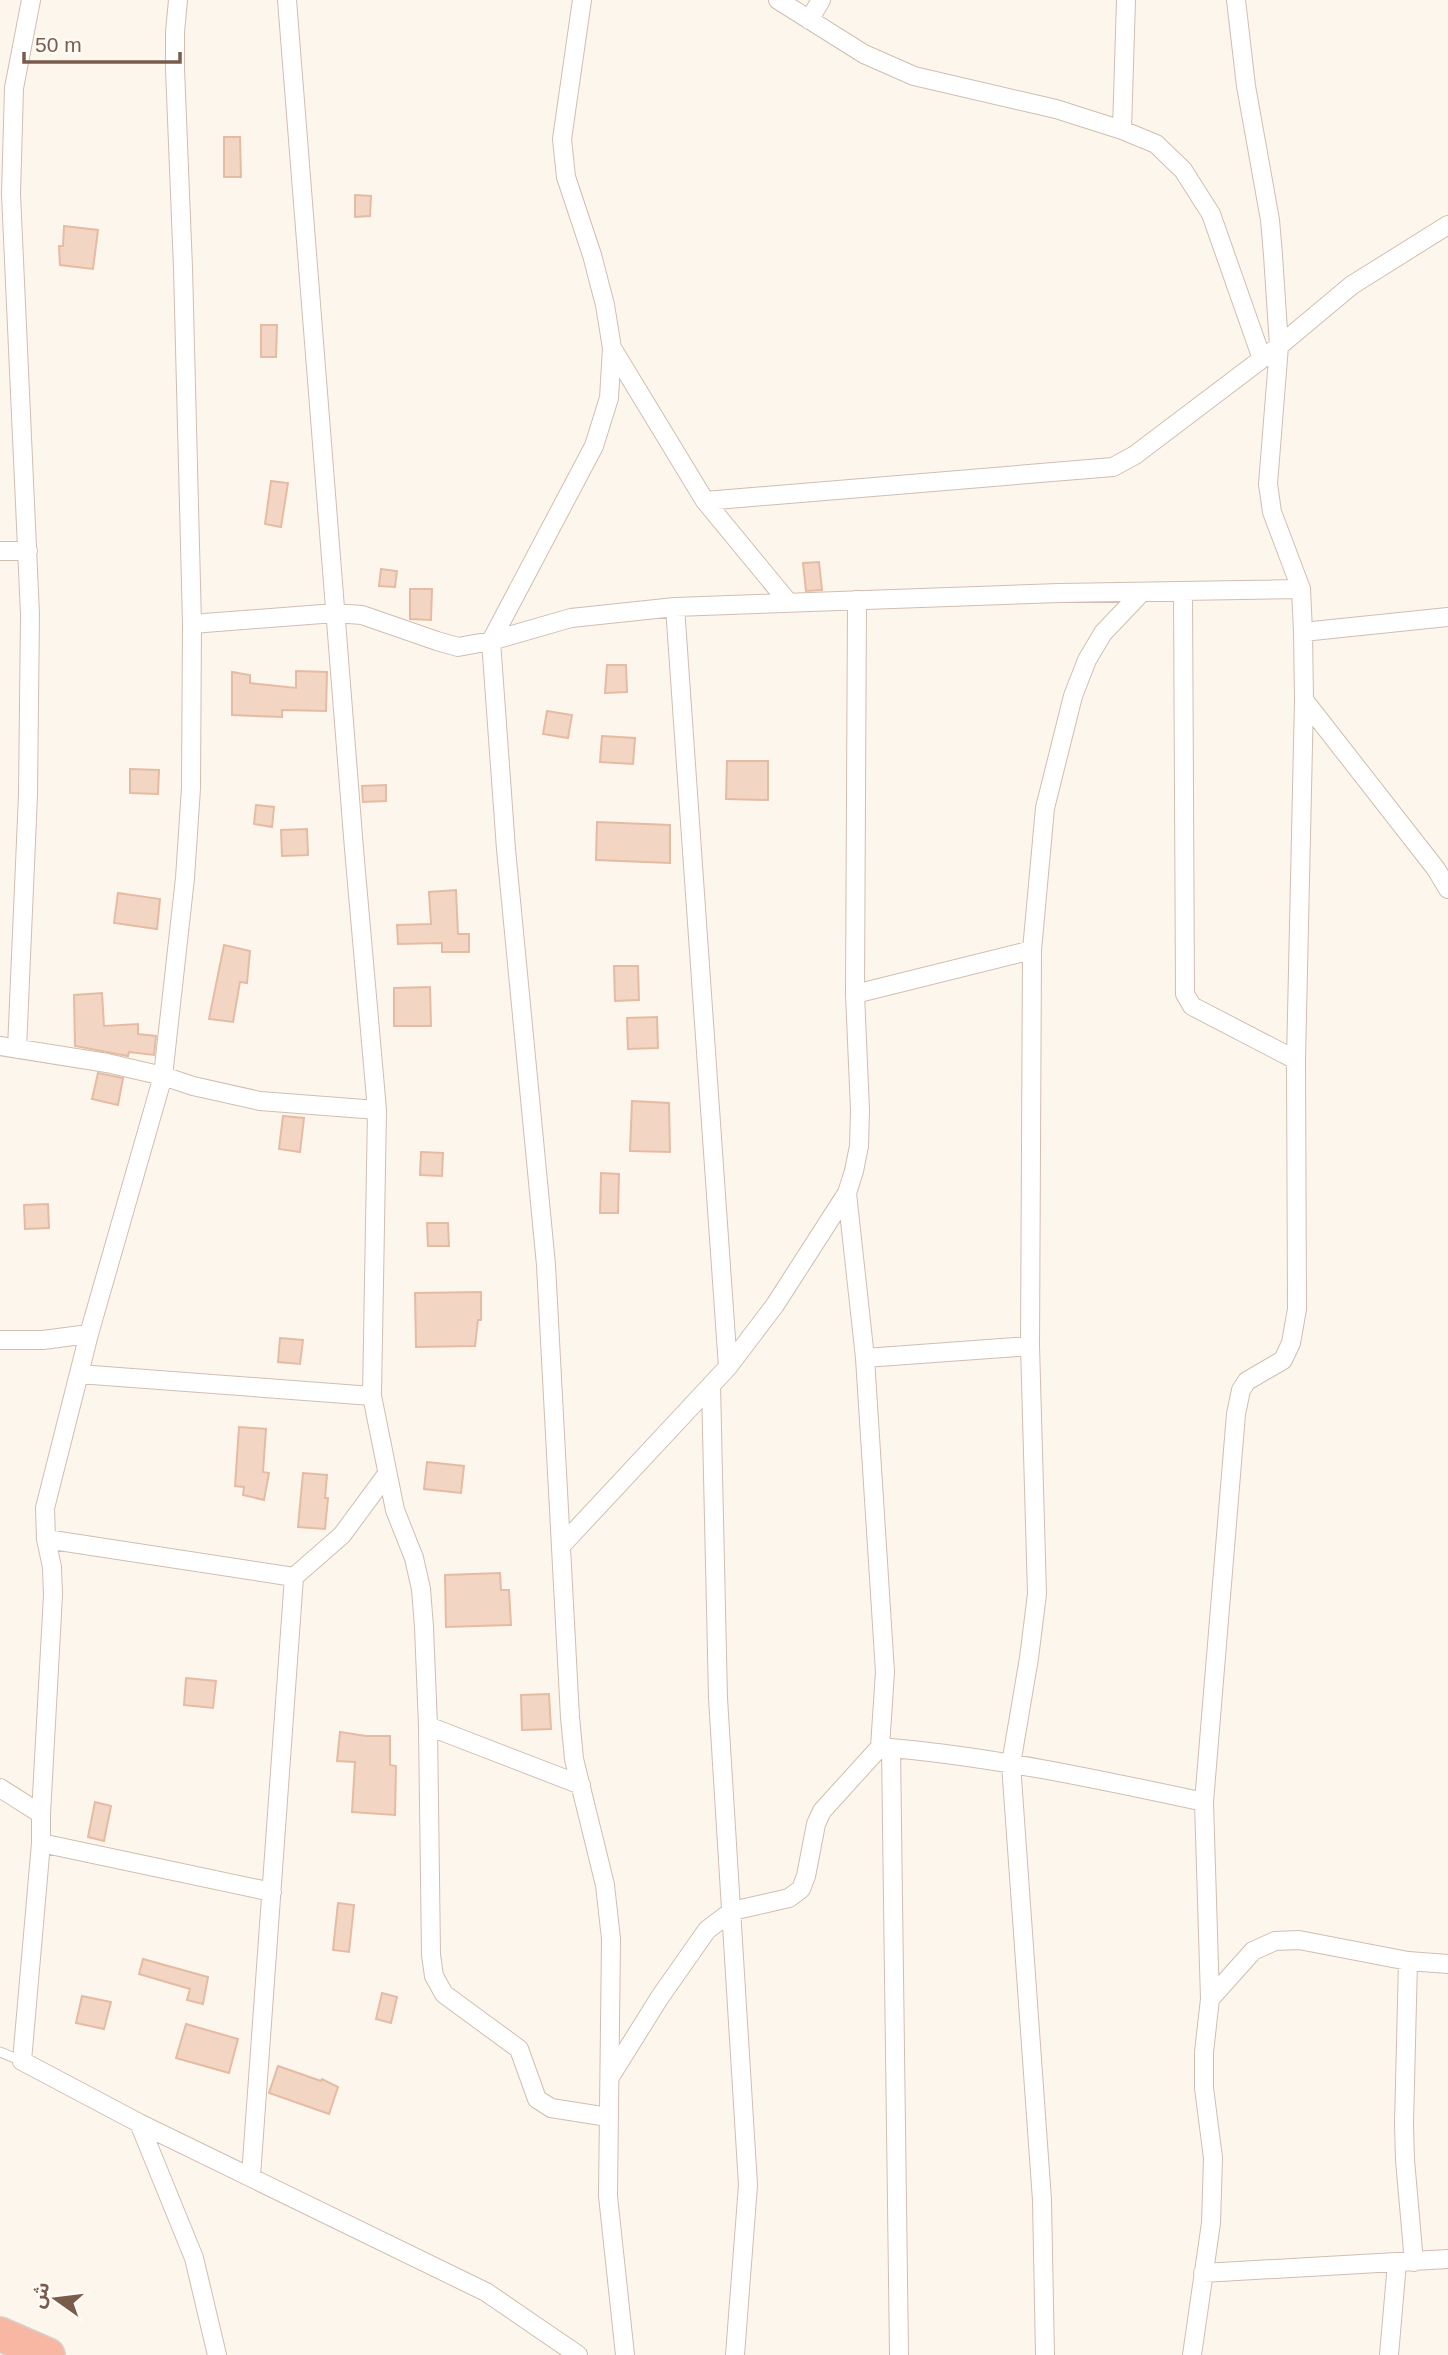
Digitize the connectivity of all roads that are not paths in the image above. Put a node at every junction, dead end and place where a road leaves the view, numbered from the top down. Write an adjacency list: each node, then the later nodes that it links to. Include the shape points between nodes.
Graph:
1 (31, 0): 11 (street, via 14,88)
2 (178, 0): 27 (street, via 175,69)
3 (287, 0): 25 (street)
4 (582, 0): 14 (street, via 562,139 566,177 592,255)
5 (778, 0): 9 (street)
6 (821, 0): 9 (street)
7 (1126, 0): 10 (street)
8 (1236, 0): 13 (street, via 1270,220)
9 (809, 20): 10 (street, via 864,54 914,75)
10 (1122, 130): 15 (street, via 1156,144 1183,170 1211,214)
11 (6, 194): 18 (street)
12 (1448, 225): 13 (street, via 1352,285)
13 (1279, 346): 15 (street); 19 (street, via 1268,484 1272,512)
14 (612, 348): 16 (street); 29 (street, via 609,398 594,446)
15 (1262, 359): 16 (street, via 1113,467)
16 (705, 501): 23 (street)
17 (0, 551): 18 (street)
18 (28, 551): 34 (street, via 30,712 24,903)
19 (1301, 589): 20 (street); 28 (street)
20 (1183, 591): 21 (street); 35 (street, via 1185,994 1192,1006)
21 (1142, 592): 22 (street); 32 (street, via 1103,633 1073,696 1045,808)
22 (858, 600): 23 (street); 33 (street)
23 (789, 603): 24 (street)
24 (675, 607): 29 (street, via 572,618); 43 (street)
25 (335, 613): 27 (street); 29 (street, via 362,615 458,647); 37 (street)
26 (1448, 617): 28 (street)
27 (192, 624): 36 (street, via 189,835)
28 (1303, 632): 30 (street)
29 (491, 641): 49 (street, via 546,1265)
30 (1304, 700): 31 (street); 35 (street)
31 (1448, 889)
32 (1032, 950): 33 (street); 41 (street)
33 (855, 994): 38 (street, via 859,1146)
34 (8, 1047): 36 (street)
35 (1296, 1060): 56 (street, via 1297,1309 1283,1360 1247,1381 1236,1414)
36 (163, 1076): 37 (street, via 260,1101); 39 (street)
37 (377, 1110): 46 (street)
38 (847, 1193): 42 (street); 43 (street, via 775,1305)
39 (89, 1334): 40 (street); 44 (street)
40 (0, 1340)
41 (1030, 1346): 42 (street); 53 (street, via 1037,1594)
42 (865, 1358): 52 (street)
43 (728, 1367): 45 (street)
44 (79, 1374): 46 (street); 48 (street, via 45,1508)
45 (711, 1385): 49 (street); 60 (street, via 718,1699)
46 (372, 1396): 47 (street)
47 (387, 1474): 50 (street, via 342,1535); 51 (street, via 421,1589)
48 (46, 1539): 50 (street); 57 (street, via 53,1595)
49 (561, 1546): 54 (street, via 569,1717)
50 (294, 1577): 59 (street)
51 (428, 1726): 54 (street); 67 (street, via 434,1976 444,1994 519,2049 537,2099 551,2108)
52 (886, 1747): 53 (street); 60 (street, via 822,1811 801,1889 789,1898); 79 (street)
53 (1011, 1764): 56 (street); 80 (street, via 1042,2200)
54 (580, 1785): 66 (street, via 605,1885 611,1940)
55 (0, 1788): 57 (street)
56 (1204, 1802): 63 (street)
57 (41, 1814): 58 (street)
58 (41, 1843): 59 (street); 65 (street)
59 (272, 1892): 69 (street)
60 (732, 1911): 66 (street, via 707,1930); 78 (street, via 748,2185)
61 (1408, 1961): 62 (street); 63 (street, via 1299,1940 1275,1941 1253,1951); 71 (street)
62 (1448, 1964)
63 (1210, 1999): 72 (street, via 1203,2088 1213,2158 1211,2223)
64 (0, 2052): 65 (lane)
65 (22, 2061): 68 (street)
66 (609, 2078): 67 (street)
67 (608, 2117): 77 (street, via 608,2196)
68 (139, 2123): 69 (street); 75 (street, via 194,2258)
69 (251, 2176): 76 (street, via 486,2292)
70 (1448, 2259): 71 (street)
71 (1406, 2262): 72 (street); 82 (street)
72 (1203, 2273): 81 (street)
73 (0, 2334): 74 (highway)
74 (48, 2355)
75 (217, 2355)
76 (578, 2355)
77 (625, 2355)
78 (735, 2355)
79 (899, 2355)
80 (1045, 2355)
81 (1192, 2355)
82 (1389, 2355)

